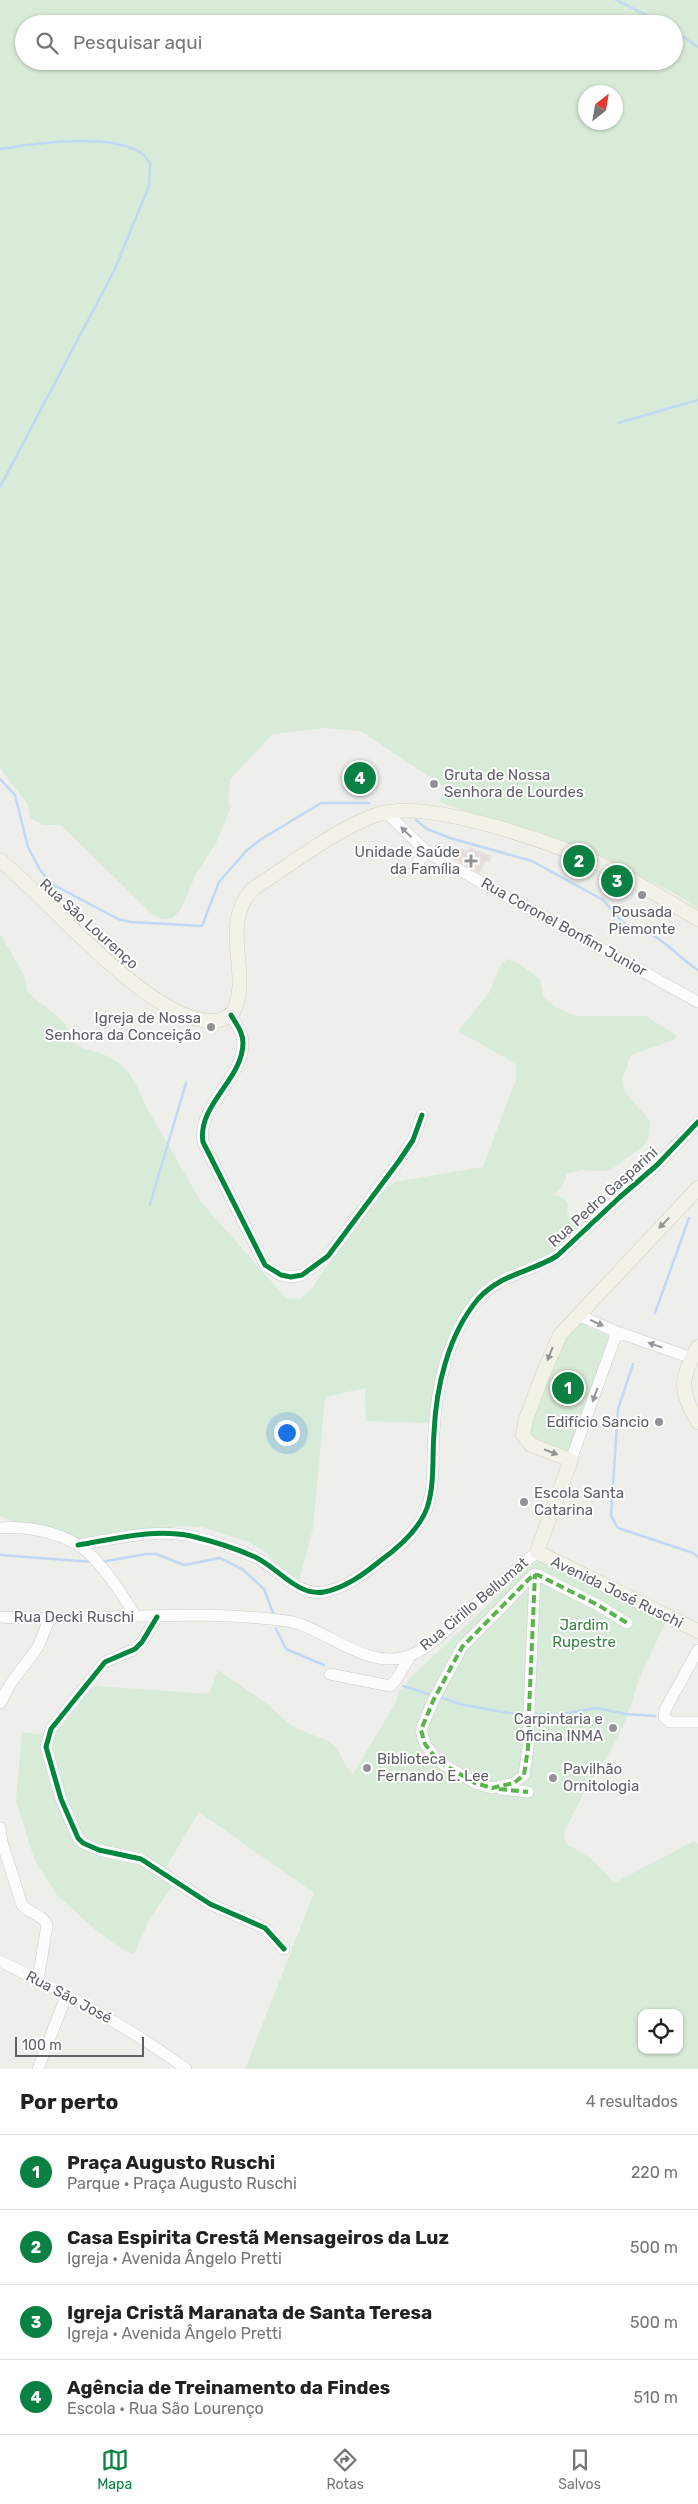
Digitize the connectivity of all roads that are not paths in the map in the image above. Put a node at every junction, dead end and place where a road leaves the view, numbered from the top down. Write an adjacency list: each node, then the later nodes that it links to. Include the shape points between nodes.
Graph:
1 (386, 812): 2 (street, Rua Coronel Bonfim Junior, one-way to 1); 5 (main road, via 406,810 464,818 550,846 615,871); 7 (main road, via 360,821 245,897 236,918 238,999)
2 (427, 852): 4 (street); 6 (street, Rua Coronel Bonfim Junior)
3 (0, 860): 7 (main road, Rua São Lourenço, via 116,969 172,1009 210,1022)
4 (418, 862)
5 (698, 919)
6 (698, 1002)
7 (231, 1015): 8 (street, via 243,1043 241,1055 206,1120 203,1142 265,1265 281,1275 302,1275 328,1256 413,1140)
8 (422, 1115)
9 (698, 1122): 19 (street, Rua Pedro Gasparini, via 657,1166 557,1256 503,1279 478,1299 455,1338 445,1364 434,1430 432,1483 427,1507 404,1541 374,1566 347,1584 319,1593 303,1589 257,1558 236,1549 174,1533)
10 (698, 1188): 11 (main road, one-way to 11)
11 (578, 1315): 12 (street, one-way to 12); 15 (main road, one-way to 15, via 554,1344 523,1435 530,1445)
12 (617, 1332): 13 (street, one-way to 12); 15 (street, one-way to 15)
13 (695, 1353): 14 (main road, via 685,1373 683,1386 688,1406)
14 (698, 1422)
15 (571, 1460): 20 (main road)
16 (0, 1519): 18 (street)
17 (0, 1528): 18 (street)
18 (24, 1528): 19 (street, via 40,1530)
19 (78, 1545): 22 (street, via 100,1567)
20 (537, 1552): 27 (main road, Avenida José Ruschi); 29 (street, Rua Cirillo Bellumat, via 432,1642)
21 (535, 1574): 26 (street, via 598,1604); 33 (street, via 528,1748 524,1775 514,1782); 33 (street, via 462,1647 420,1730 438,1761 466,1778)
22 (135, 1616): 23 (street, Rua Decki Ruschi); 25 (street, Rua Decki Ruschi)
23 (157, 1617): 29 (street, Rua Decki Ruschi, via 210,1616 289,1622 370,1656); 36 (street, via 139,1646 105,1662 51,1729 46,1747 61,1799 83,1843 141,1859 210,1904 265,1928)
24 (0, 1618): 25 (street, Rua Decki Ruschi)
25 (49, 1620): 31 (street, via 38,1647)
26 (627, 1623)
27 (698, 1631)
28 (698, 1650): 32 (street, via 664,1713 670,1722)
29 (411, 1655): 30 (street, via 390,1686)
30 (330, 1674)
31 (0, 1703)
32 (698, 1722)
33 (492, 1788): 34 (street)
34 (528, 1792)
35 (0, 1828): 38 (street, via 22,1905 47,1924)
36 (284, 1948)
37 (0, 1961): 38 (street, Rua São José)
38 (38, 1980): 39 (street, Rua São José)
39 (67, 1994): 40 (street); 41 (street, Rua São José)
40 (38, 2069)
41 (186, 2069)

